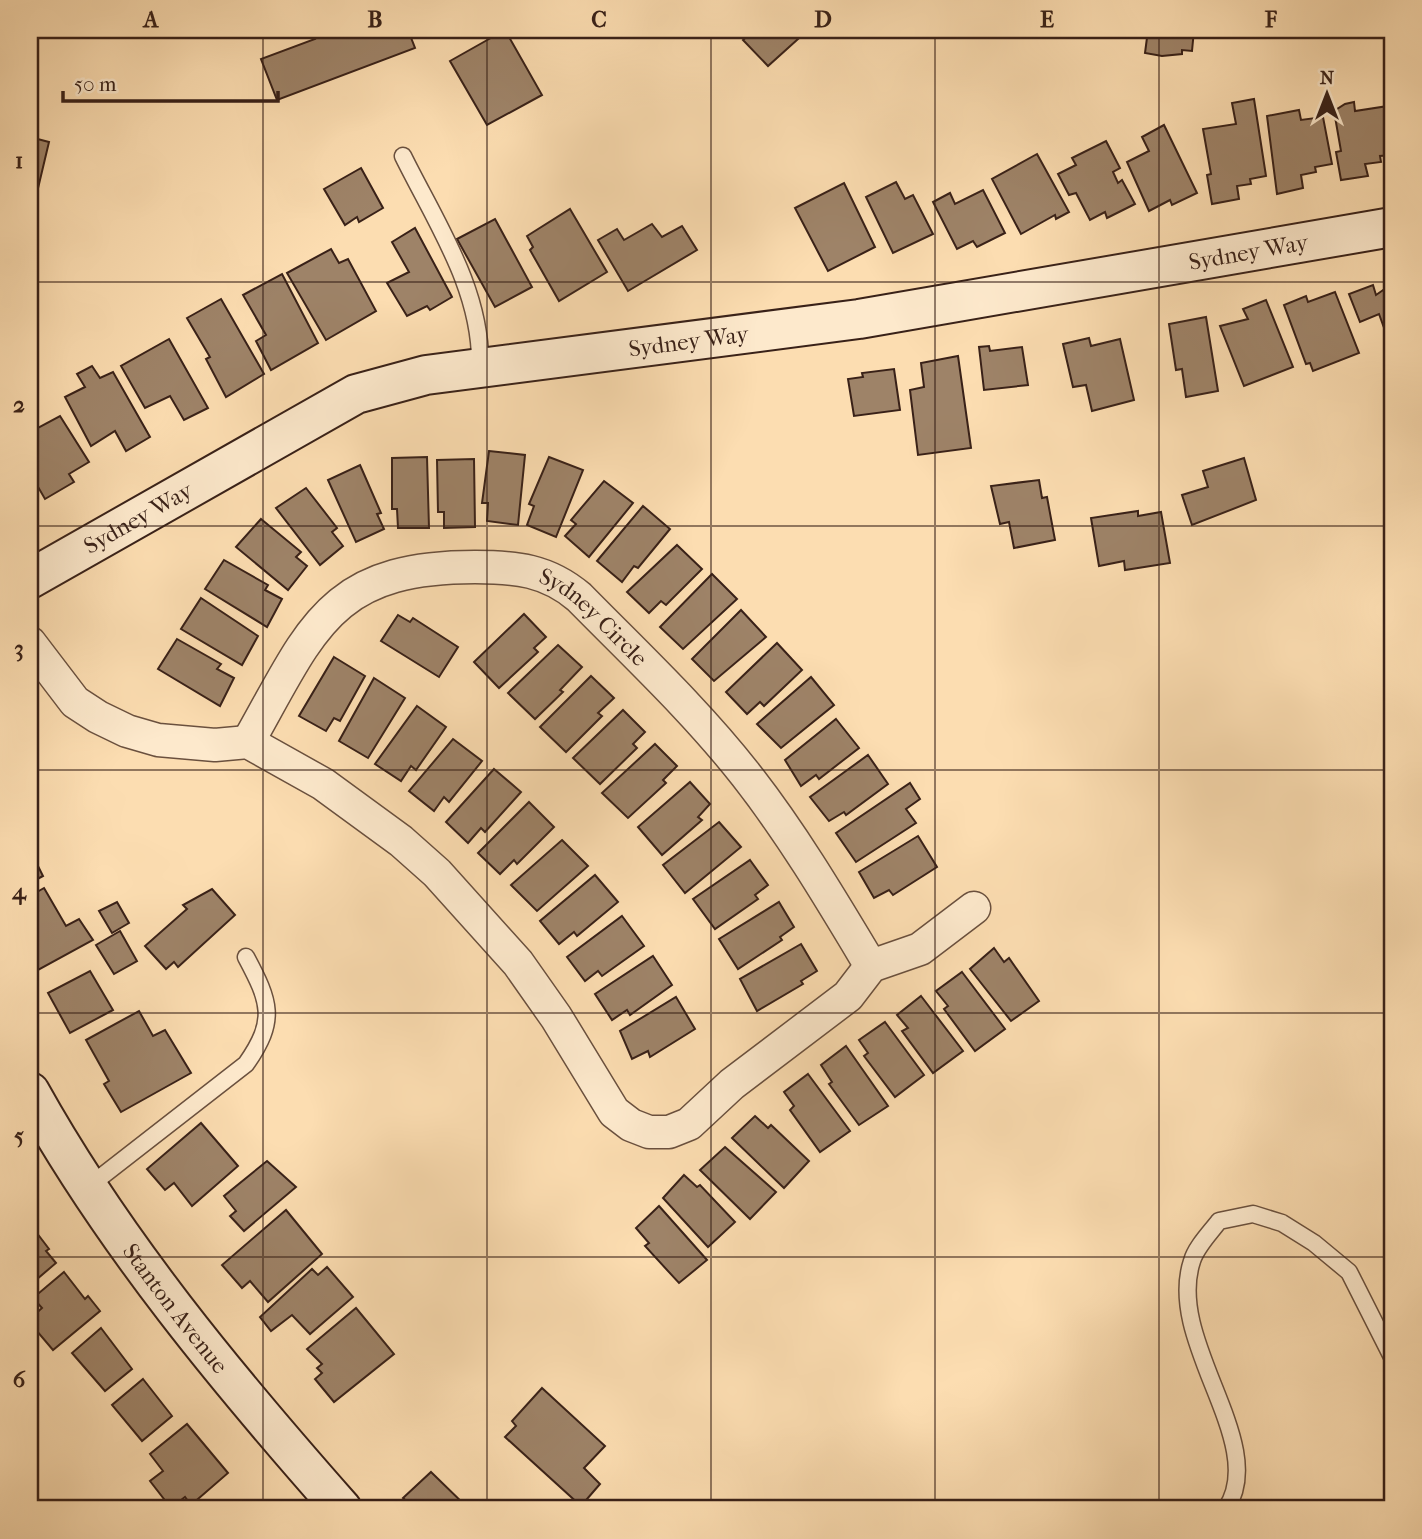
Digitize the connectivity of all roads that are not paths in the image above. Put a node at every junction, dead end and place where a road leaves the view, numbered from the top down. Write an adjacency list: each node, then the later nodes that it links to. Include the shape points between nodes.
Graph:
1 (403, 156): 3 (lane, via 472,298 481,337)
2 (1392, 227): 3 (street, Sydney Way, via 859,319)
3 (480, 366): 4 (street, Sydney Way, via 356,394)
4 (30, 579)
5 (30, 643): 6 (street, via 75,702 127,731 187,744)
6 (248, 742): 9 (street, via 365,813 437,873 518,963 614,1112 649,1132 669,1132 689,1124 732,1084 848,996); 9 (street, Sydney Circle, via 311,634 352,593 375,580 435,567 540,572 561,581 579,597 738,765 827,892)
7 (974, 908): 9 (street, via 920,949)
8 (246, 957): 11 (lane, via 268,1006 264,1038 246,1064)
9 (871, 966)
10 (30, 1092): 11 (street, Stanton Avenue)
11 (89, 1187): 13 (street, Stanton Avenue, via 199,1336)
12 (1392, 1357): 14 (lane, via 1349,1272 1314,1243 1282,1223 1253,1214 1219,1221 1192,1258 1186,1285 1195,1345 1236,1452 1234,1497)
13 (342, 1509)
14 (1226, 1509)

